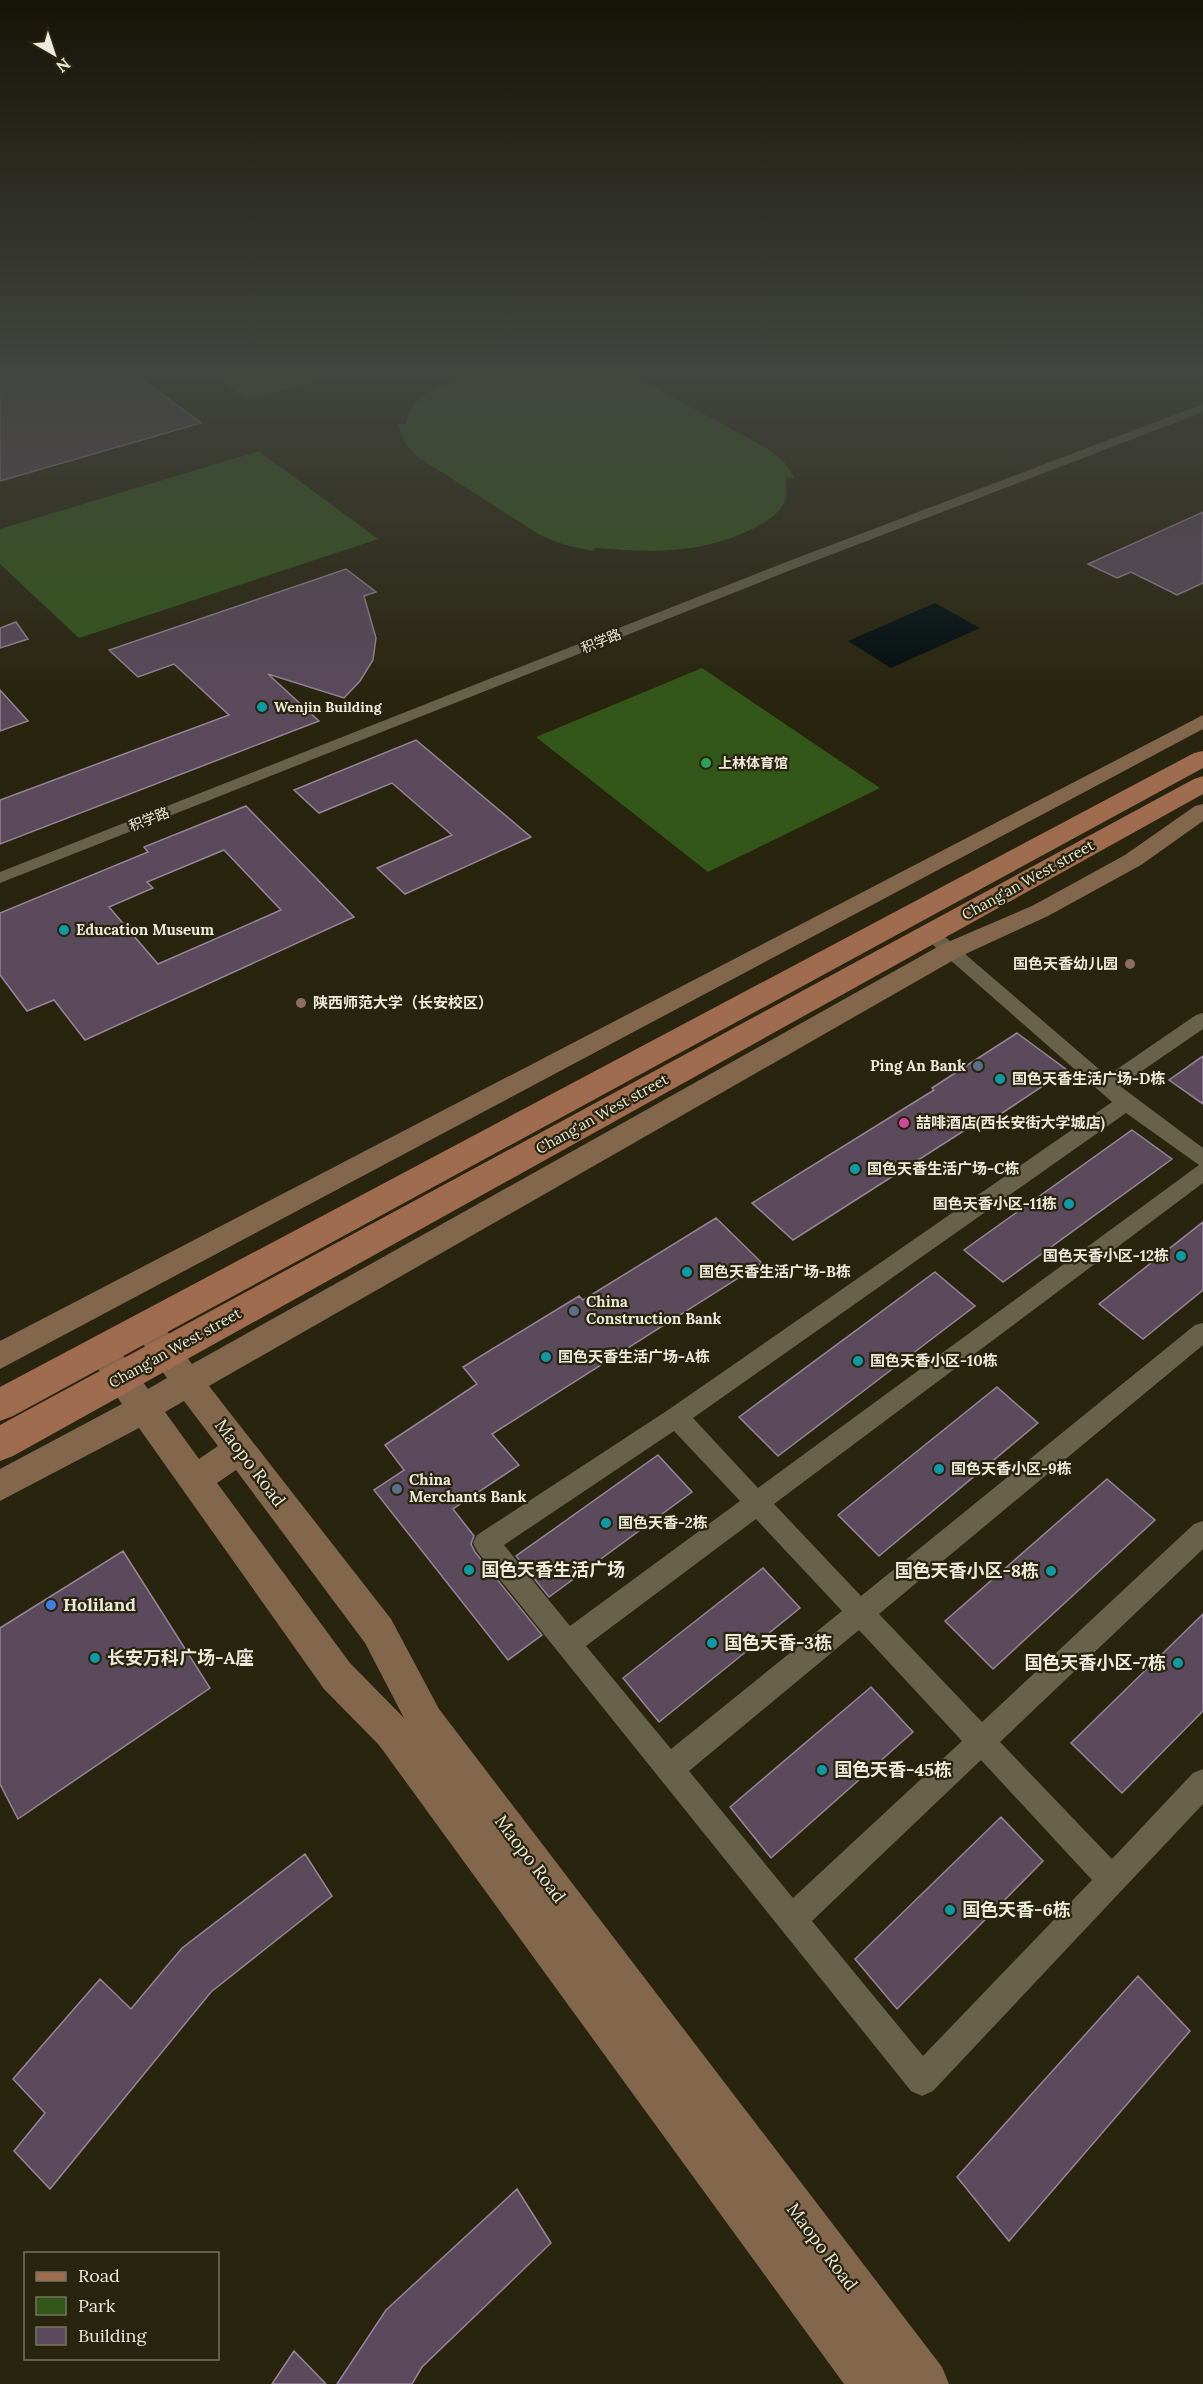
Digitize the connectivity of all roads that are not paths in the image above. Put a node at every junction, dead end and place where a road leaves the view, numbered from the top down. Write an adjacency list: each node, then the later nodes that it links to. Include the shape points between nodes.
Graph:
1 (1011, 481): 6 (street, 积学路)
2 (1203, 721): 15 (main road)
3 (1203, 758): 14 (main road, Chang'an West street)
4 (1203, 784): 7 (main road, Chang'an West street)
5 (1203, 811): 7 (main road, via 1133,860 1040,911)
6 (0, 878)
7 (940, 942): 9 (street); 14 (main road, Chang'an West street)
8 (1203, 1020): 9 (street)
9 (1107, 1086): 10 (street)
10 (1126, 1103): 11 (street); 19 (street)
11 (1203, 1159)
12 (1203, 1172): 24 (street)
13 (1203, 1332): 26 (street)
14 (166, 1354): 16 (main road, Chang'an West street); 18 (main road); 21 (main road, Maopo Road)
15 (0, 1356)
16 (112, 1364): 17 (main road, Chang'an West street); 18 (main road); 20 (main road, Chang'an West street)
17 (0, 1405)
18 (144, 1409): 22 (main road); 23 (main road)
19 (676, 1417): 24 (street); 27 (street, via 486,1543)
20 (0, 1444)
21 (240, 1450): 22 (main road); 34 (main road, Maopo Road, via 378,1630 426,1722)
22 (195, 1479): 33 (main road, via 338,1676 392,1732)
23 (0, 1486)
24 (758, 1502): 26 (street); 27 (street)
25 (1203, 1532): 28 (street)
26 (859, 1613): 28 (street); 29 (street)
27 (567, 1644): 29 (street)
28 (982, 1743): 31 (street); 32 (street)
29 (669, 1769): 32 (street)
30 (1203, 1783): 31 (street)
31 (1112, 1880): 32 (street, via 922,2080)
32 (792, 1920)
33 (873, 2384)
34 (925, 2384)

